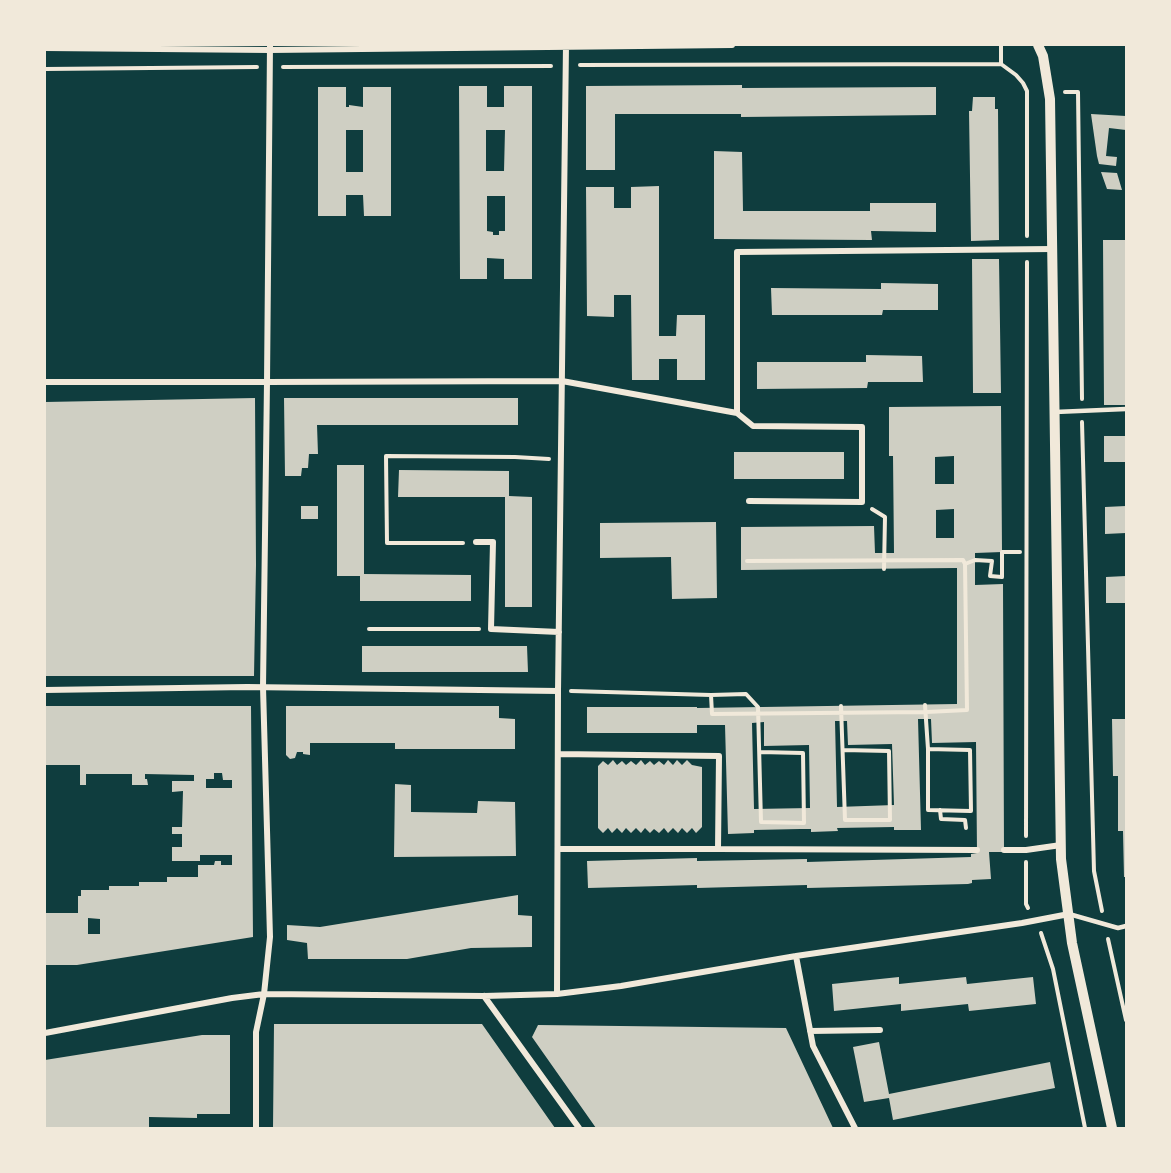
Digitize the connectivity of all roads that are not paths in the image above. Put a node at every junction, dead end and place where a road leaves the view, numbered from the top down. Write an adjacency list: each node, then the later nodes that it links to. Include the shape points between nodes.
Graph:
1 (732, 45): 3 (street)
2 (1038, 45): 6 (street, via 1050,99)
3 (566, 46): 4 (street); 7 (street)
4 (270, 47): 5 (street); 9 (street)
5 (45, 48)
6 (1053, 249): 11 (street); 12 (street, via 737,252)
7 (562, 381): 9 (street); 12 (street); 15 (street)
8 (45, 382): 9 (street)
9 (267, 382): 16 (street)
10 (1126, 409): 11 (lane)
11 (1055, 412): 20 (street)
12 (737, 413): 13 (street, via 753,426 862,427 862,502)
13 (749, 501)
14 (476, 543): 15 (street, via 493,542 491,629)
15 (559, 632): 18 (street)
16 (263, 687): 17 (street); 18 (street); 28 (street, via 270,937)
17 (45, 690)
18 (558, 691): 19 (street)
19 (558, 754): 21 (street); 22 (street, via 719,756)
20 (1061, 845): 24 (street); 25 (street)
21 (558, 849): 22 (street); 29 (street)
22 (718, 849): 23 (street)
23 (977, 850)
24 (1004, 850)
25 (1069, 914): 26 (lane, via 1118,928); 27 (street); 37 (street)
26 (1126, 926)
27 (796, 956): 29 (street); 32 (street)
28 (264, 994): 30 (street); 33 (street); 34 (street, via 256,1032)
29 (557, 994): 30 (street)
30 (484, 996): 35 (street)
31 (880, 1030): 32 (street)
32 (810, 1031): 36 (street, via 813,1046)
33 (45, 1032)
34 (256, 1128)
35 (579, 1128)
36 (855, 1128)
37 (1112, 1128)

